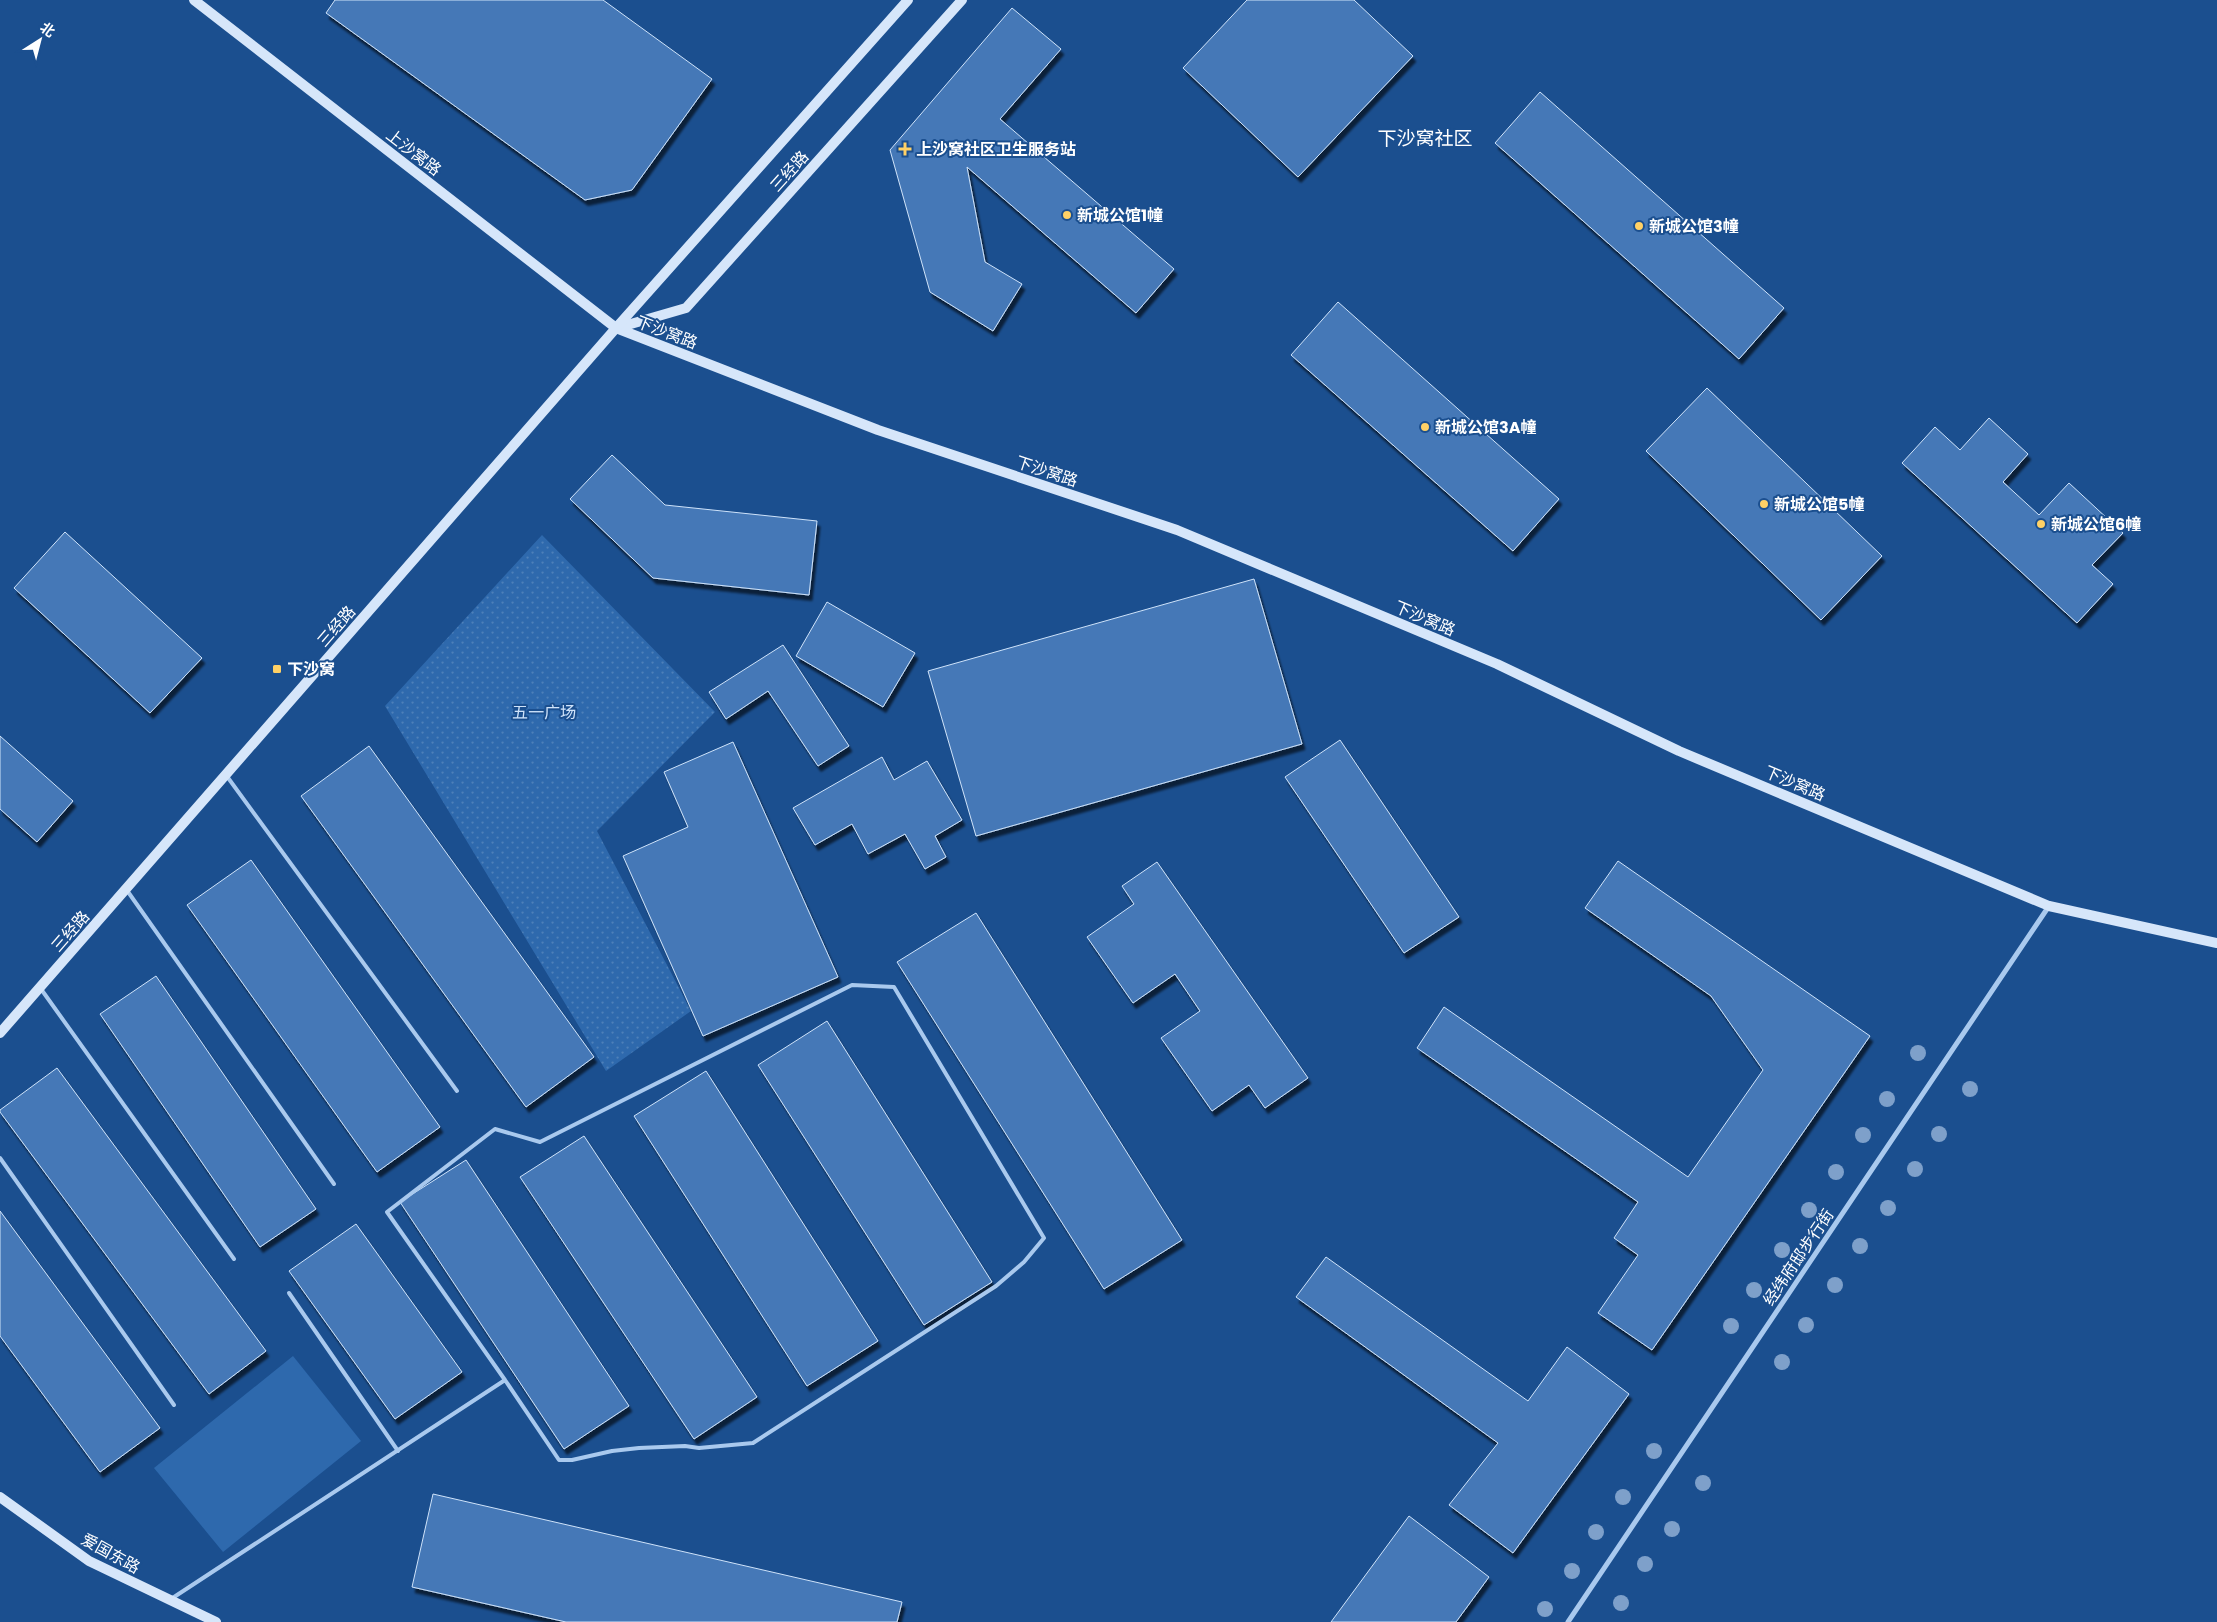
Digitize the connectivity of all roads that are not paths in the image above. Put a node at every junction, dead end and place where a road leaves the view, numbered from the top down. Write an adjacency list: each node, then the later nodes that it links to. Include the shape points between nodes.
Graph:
1 (194, 0): 4 (street, 上沙窝路)
2 (908, 0): 4 (street, 三经路)
3 (962, 0): 4 (street, 三经路, via 686,308)
4 (616, 328): 5 (street, 三经路); 7 (street, 下沙窝路, via 878,430 1177,530 1497,664 1679,751)
5 (226, 775): 6 (street, 三经路); 11 (lane)
6 (126, 889): 9 (street, 三经路); 13 (lane)
7 (2049, 906): 8 (street, 下沙窝路); 22 (street, 经纬府邸步行街)
8 (2217, 943)
9 (40, 987): 10 (street, 三经路); 14 (lane)
10 (0, 1033)
11 (457, 1091)
12 (0, 1158): 17 (lane)
13 (334, 1184)
14 (234, 1259)
15 (289, 1292): 18 (lane)
16 (505, 1380): 16 (lane, via 387,1212 494,1129 540,1142 852,985 894,987 1044,1238 1024,1262 996,1286 753,1443 612,1450 559,1460); 18 (lane)
17 (174, 1405)
18 (398, 1450): 20 (lane)
19 (0, 1497): 20 (street, 爱国东路, via 89,1561)
20 (170, 1600): 21 (street, 爱国东路)
21 (216, 1622)
22 (1568, 1622)

